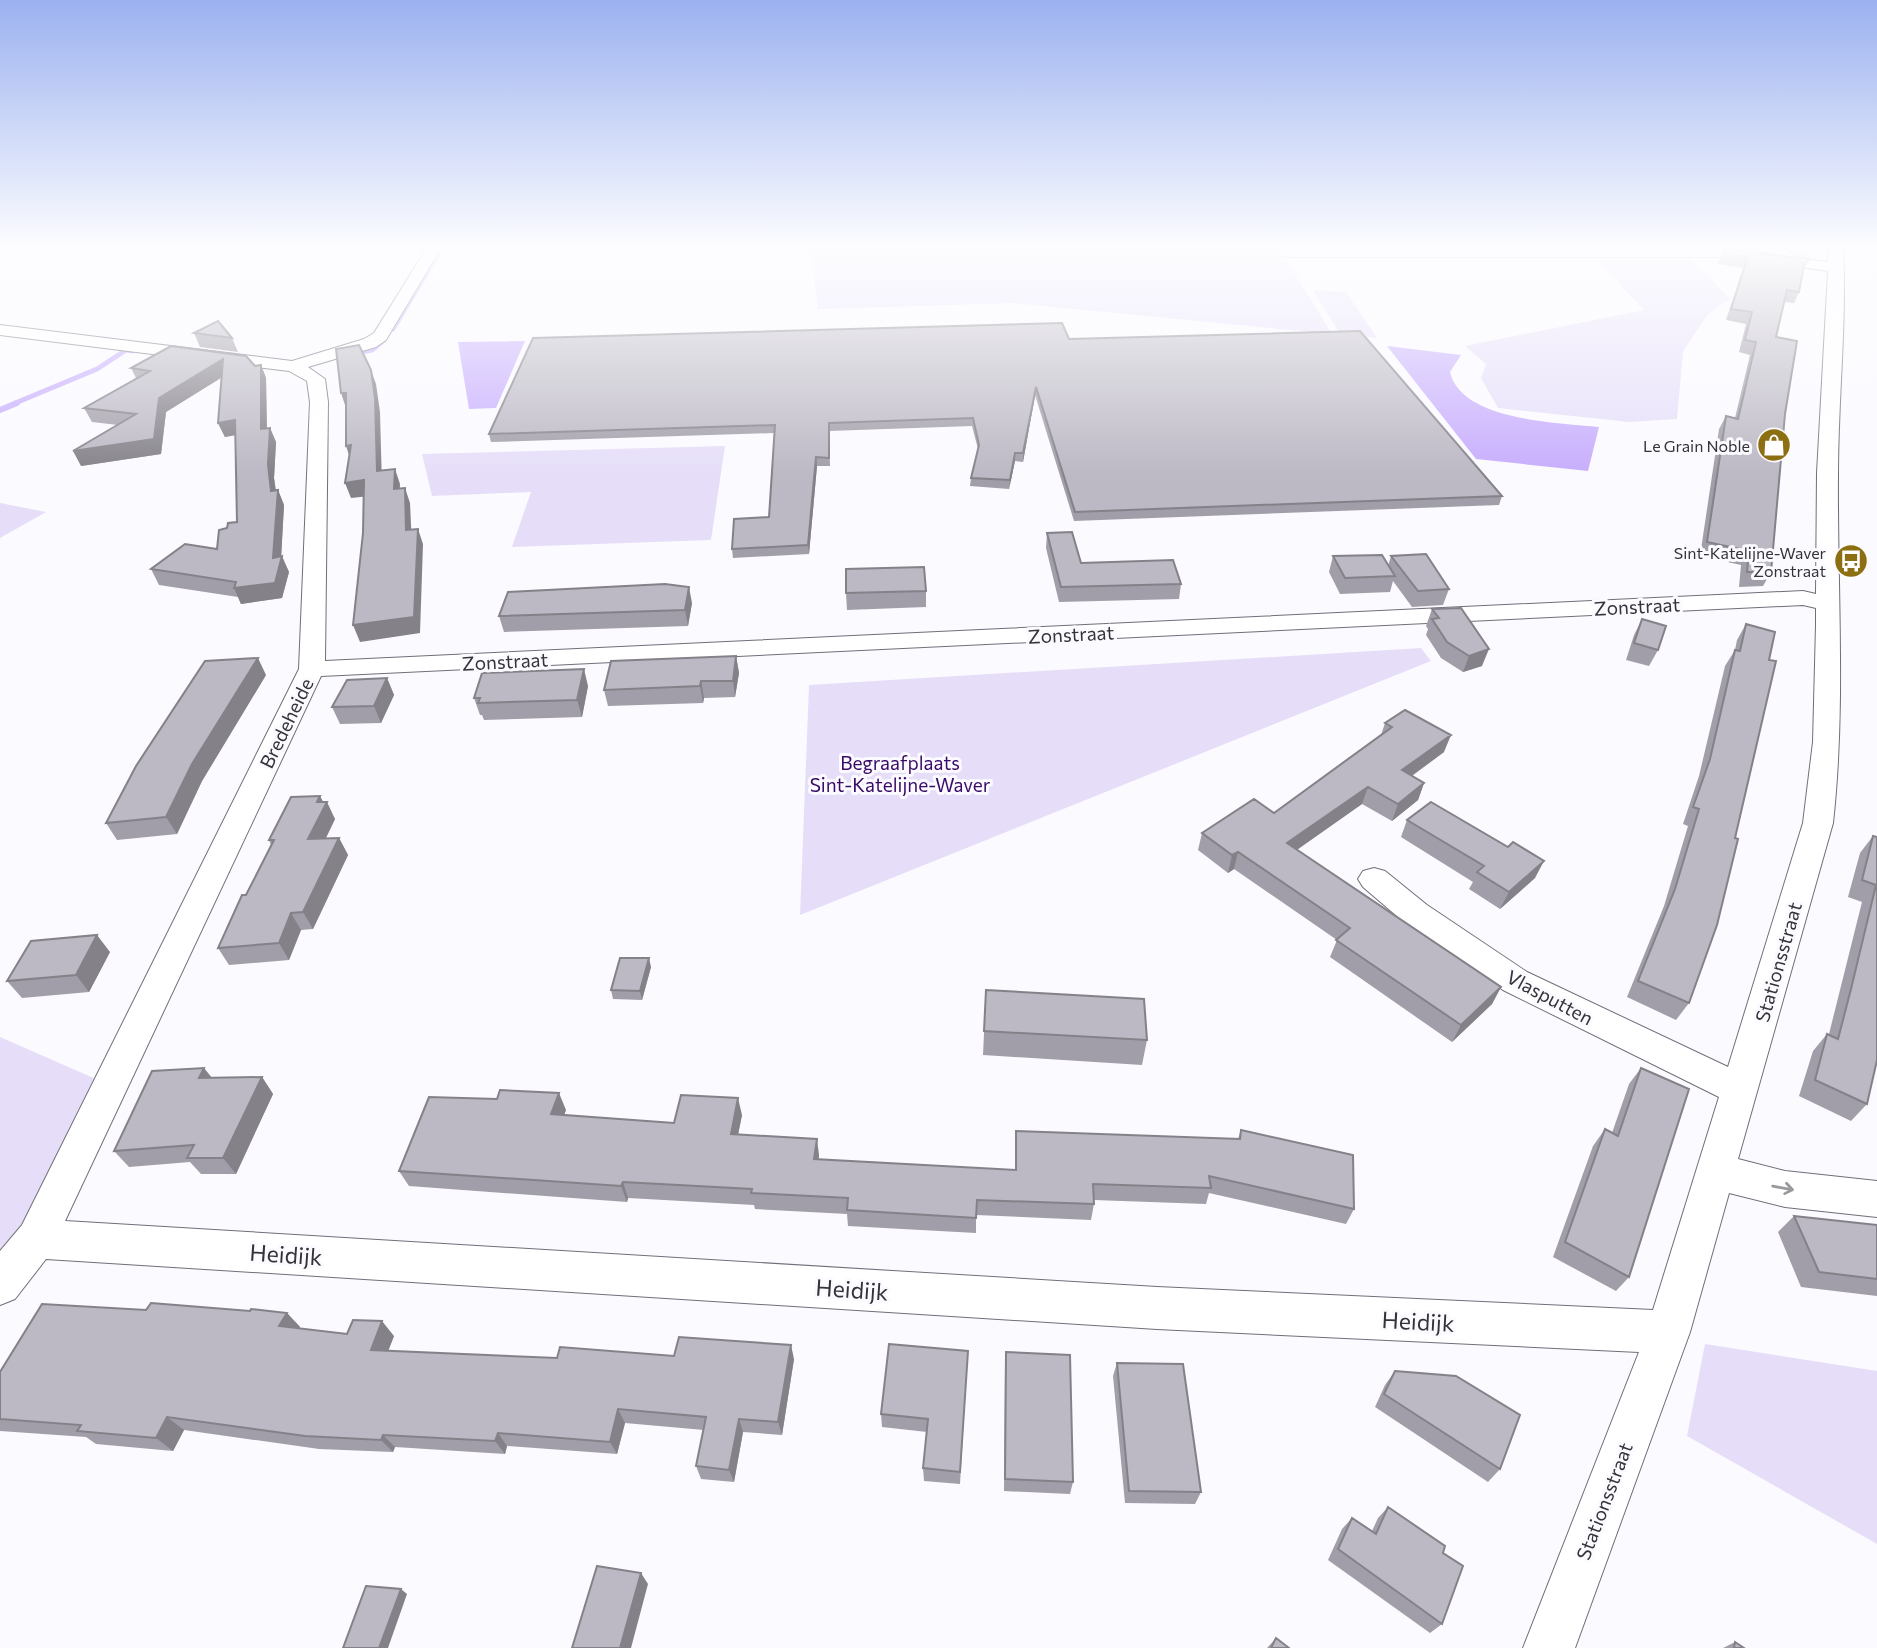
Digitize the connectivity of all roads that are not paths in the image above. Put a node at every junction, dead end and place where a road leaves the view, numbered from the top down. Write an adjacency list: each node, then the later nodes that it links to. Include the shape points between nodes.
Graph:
1 (387, 323): 4 (street, via 370,343)
2 (1834, 323): 5 (street, Stationsstraat, via 1827,506)
3 (0, 330): 4 (street)
4 (293, 366): 6 (street, Bredeheide, via 316,379 319,402)
5 (1830, 604): 6 (street, Zonstraat, via 1803,598); 8 (street, Stationsstraat, via 1827,762 1818,823)
6 (312, 669): 11 (street, Bredeheide)
7 (1374, 879): 8 (street, Vlasputten, via 1416,914 1515,981)
8 (1741, 1090): 9 (street, Stationsstraat)
9 (1717, 1172): 10 (street, one-way to 10, via 1785,1189); 13 (street, Stationsstraat)
10 (1877, 1199)
11 (36, 1239): 12 (street, Bredeheide); 13 (street, Heidijk, via 1157,1308)
12 (0, 1283)
13 (1668, 1332): 14 (street, Stationsstraat)
14 (1549, 1648)

